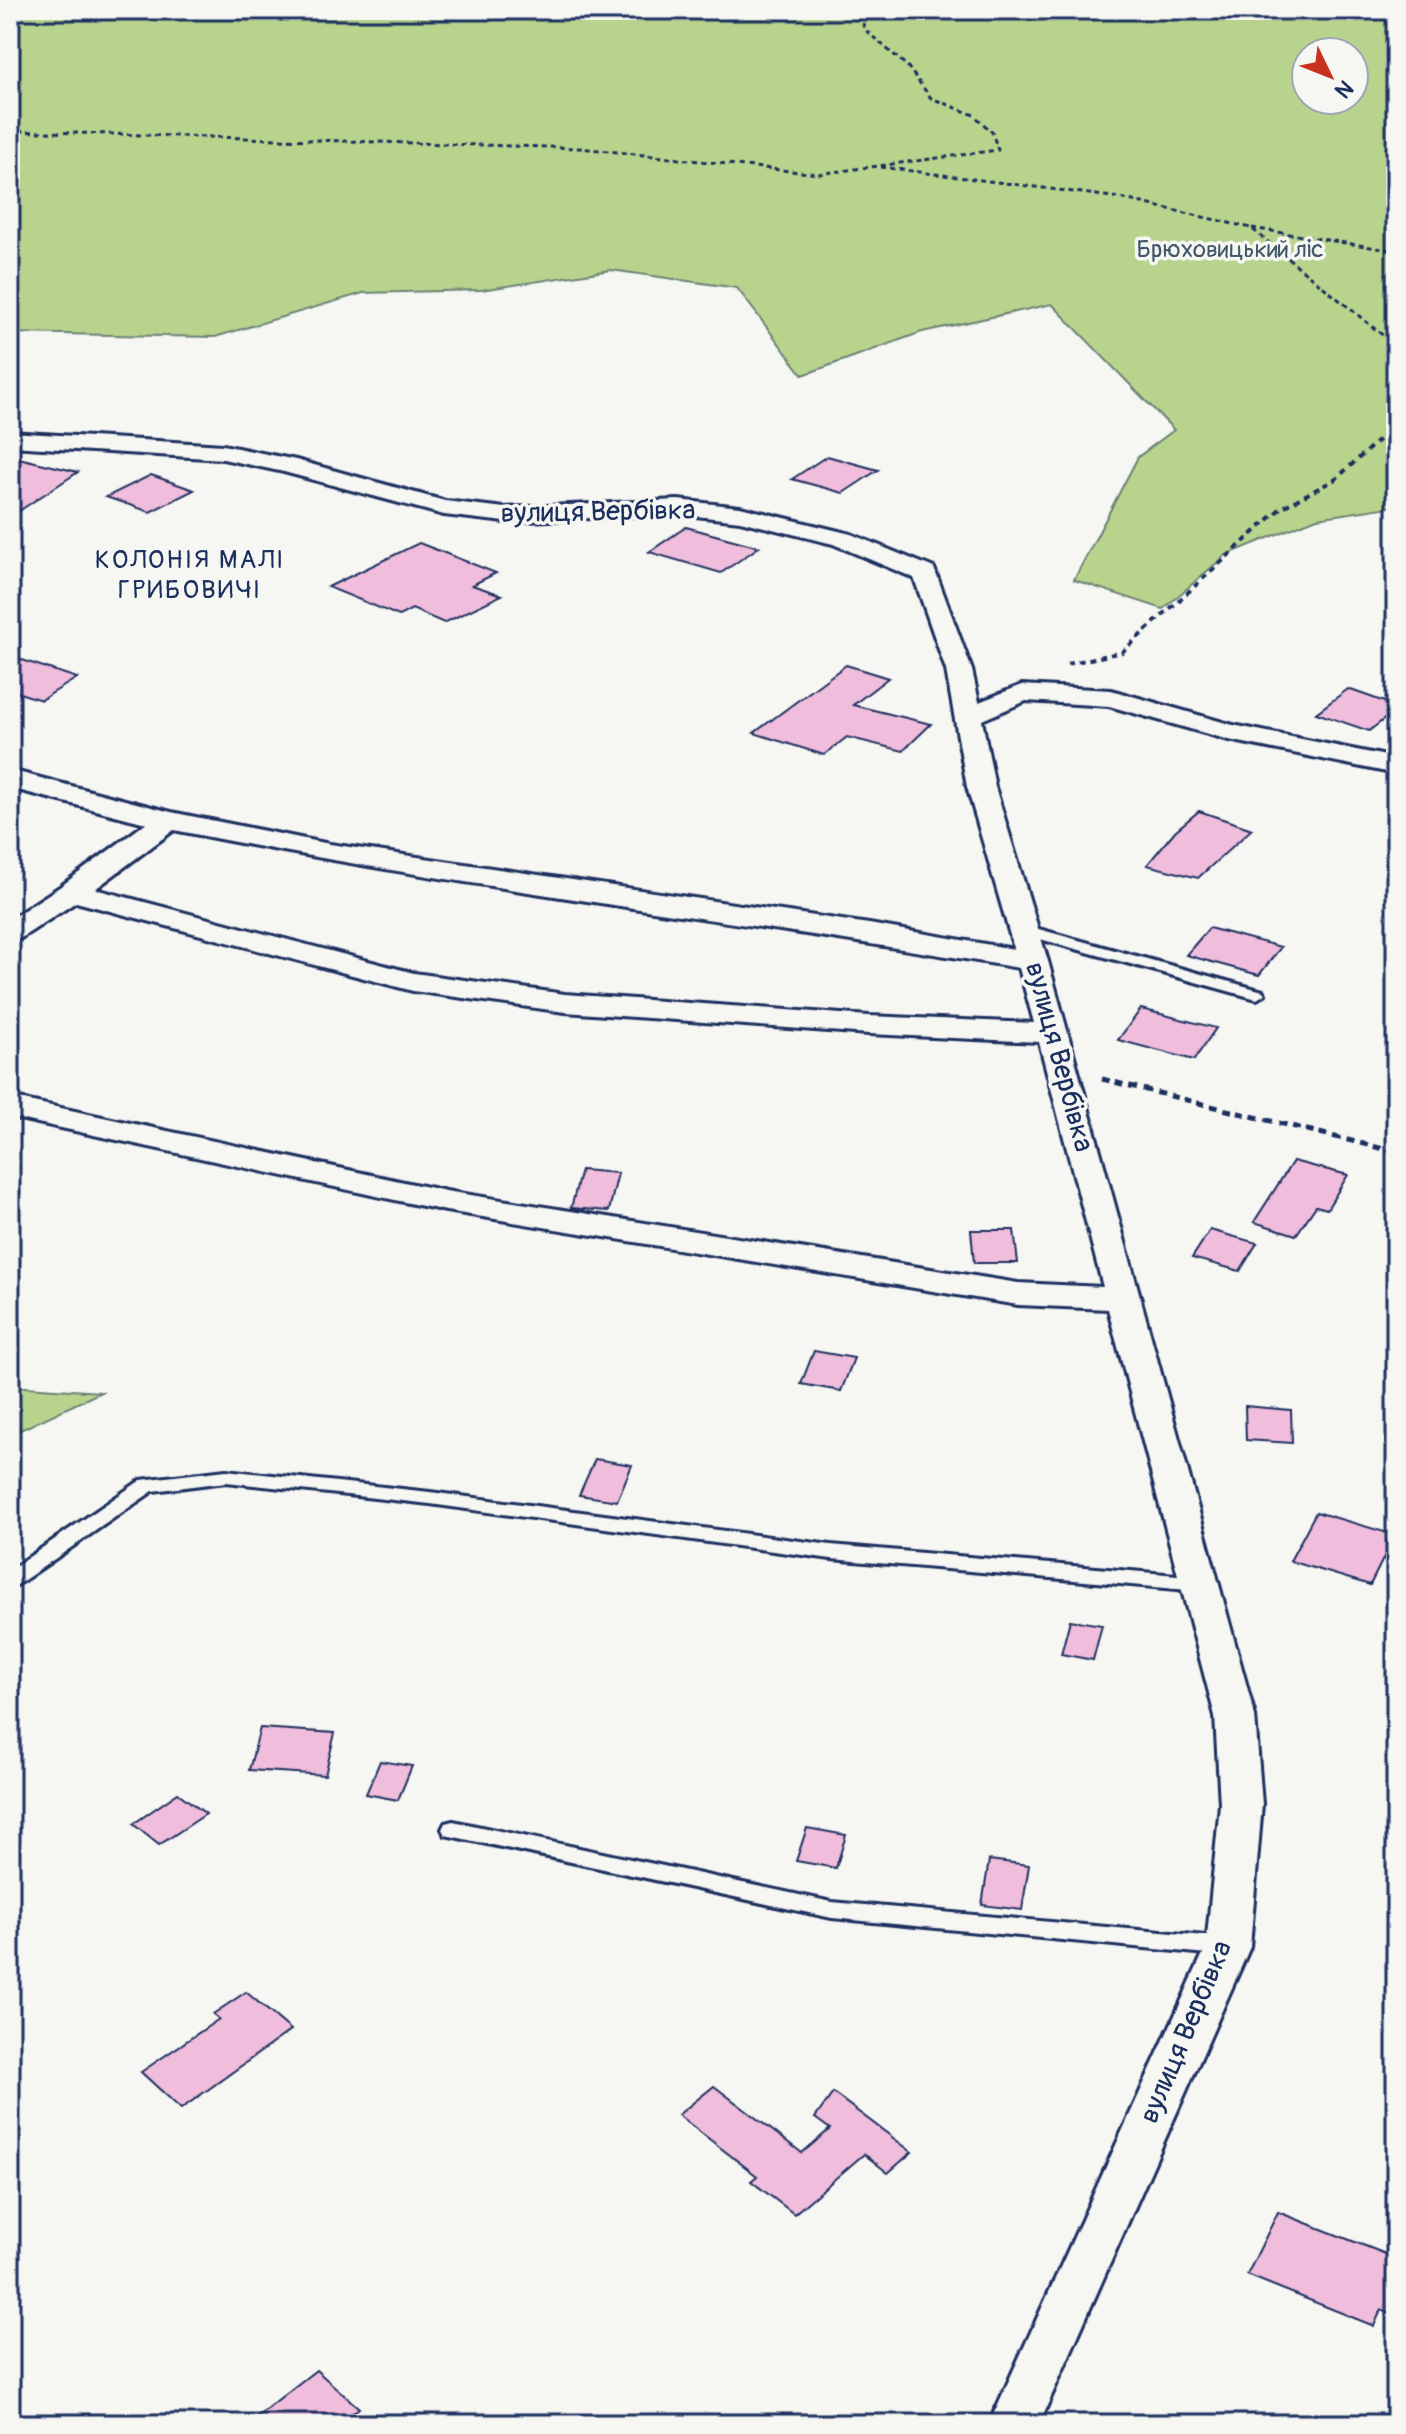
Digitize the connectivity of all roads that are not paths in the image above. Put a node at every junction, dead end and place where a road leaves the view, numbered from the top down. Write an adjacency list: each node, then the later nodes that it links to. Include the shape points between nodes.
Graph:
1 (10, 439): 2 (street, вулиця Вербівка, via 223,452 444,508 505,515 678,507 740,514 842,539 925,573 959,670)
2 (967, 717): 3 (street, via 1022,693 1111,698 1229,732); 8 (street, вулиця Вербівка, via 981,787)
3 (1396, 766)
4 (10, 779): 5 (street)
5 (169, 820): 6 (street); 8 (street, via 330,853 853,931)
6 (72, 892): 7 (street); 10 (street, via 413,982 565,1003)
7 (10, 932)
8 (1028, 946): 9 (lane); 10 (street, вулиця Вербівка)
9 (1257, 994)
10 (1052, 1033): 12 (street, вулиця Вербівка)
11 (10, 1107): 12 (street, via 446,1201 1018,1294)
12 (1125, 1299): 14 (street, вулиця Вербівка)
13 (10, 1580): 14 (lane, via 148,1485 226,1476 831,1552)
14 (1200, 1584): 16 (street, вулиця Вербівка, via 1235,1716 1241,1804)
15 (453, 1829): 16 (lane, via 832,1910)
16 (1228, 1947): 17 (street, вулиця Вербівка)
17 (1014, 2424)

